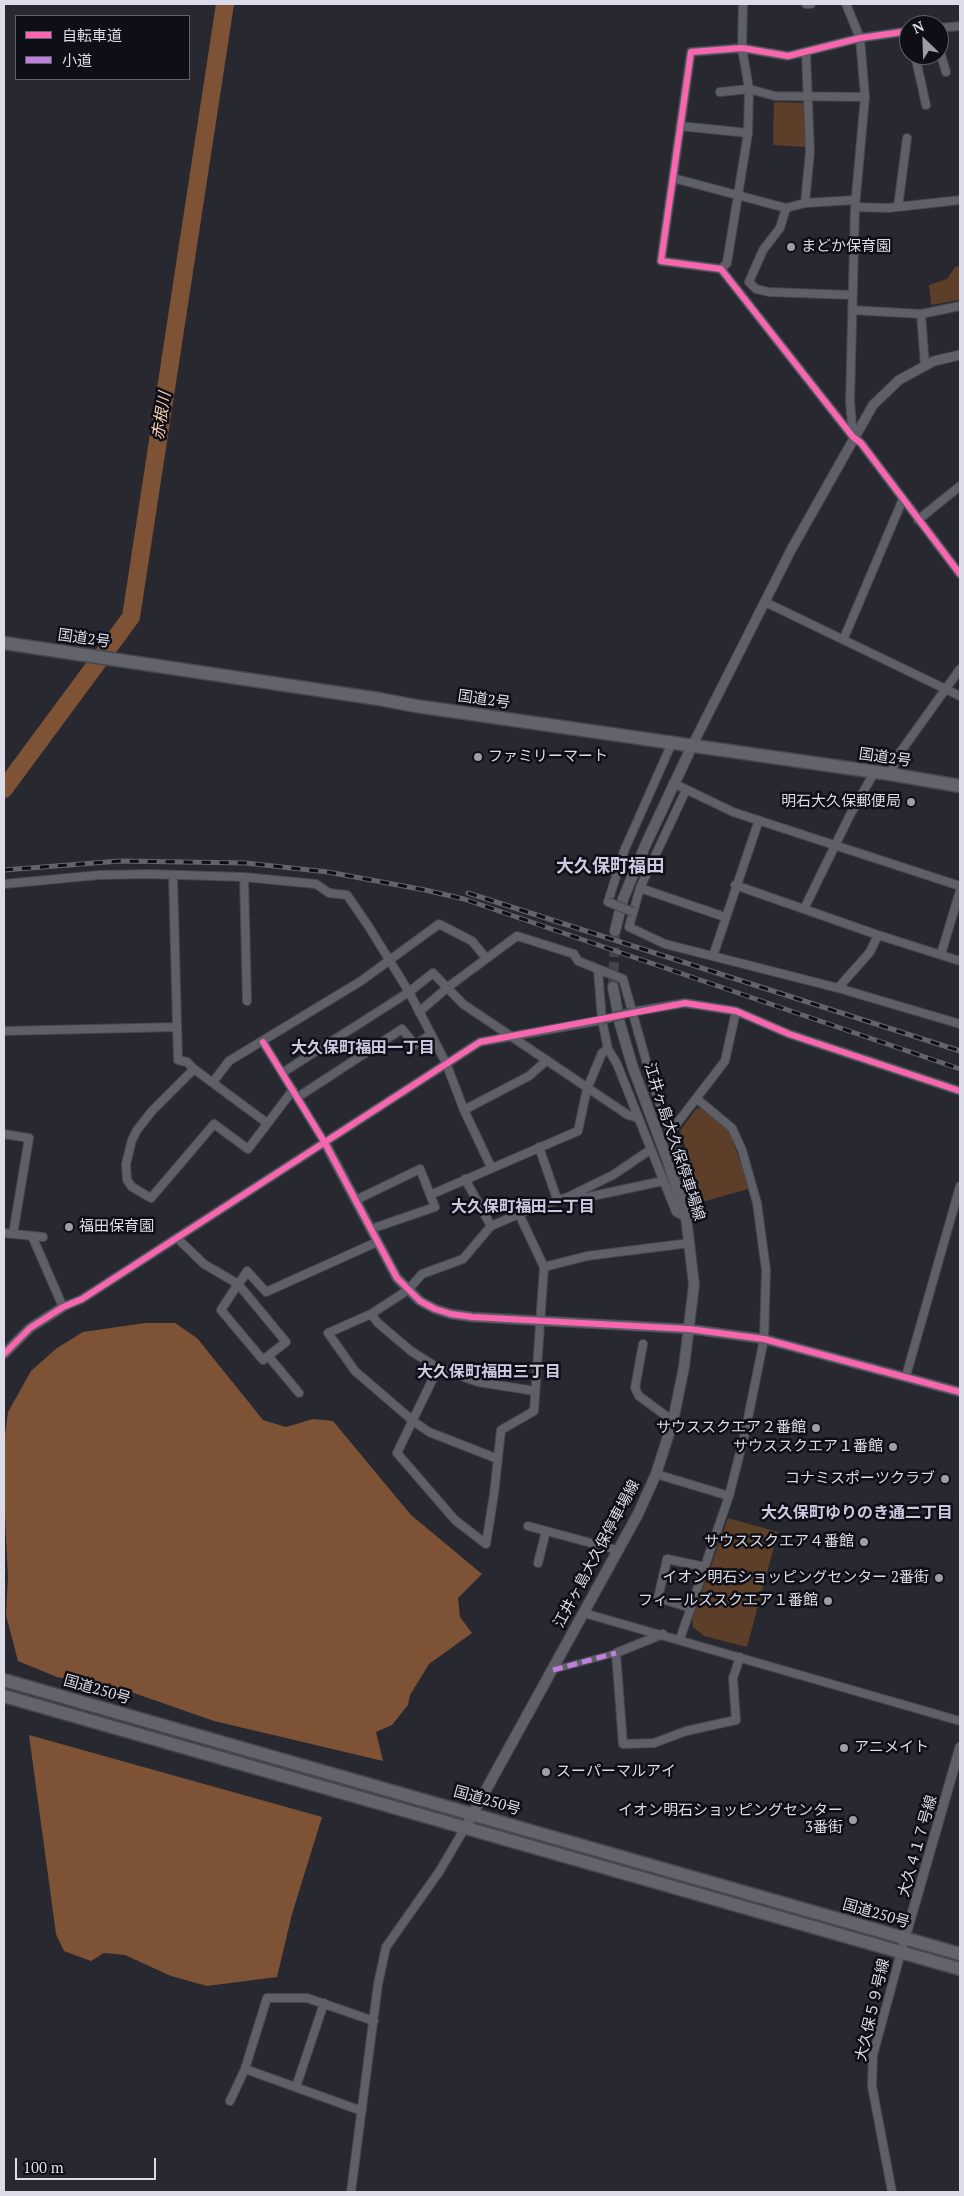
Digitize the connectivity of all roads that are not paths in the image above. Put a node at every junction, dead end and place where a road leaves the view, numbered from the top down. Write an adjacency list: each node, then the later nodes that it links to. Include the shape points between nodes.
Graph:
1 (743, 4): 7 (street)
2 (806, 4): 3 (street)
3 (811, 4)
4 (846, 4): 6 (street)
5 (899, 32): 6 (street)
6 (860, 38): 8 (street); 14 (street)
7 (742, 48): 8 (street, via 788,56); 12 (street); 17 (street, via 691,52)
8 (806, 52): 15 (street)
9 (917, 65): 16 (street)
10 (944, 65): 11 (street)
11 (946, 72)
12 (749, 89): 13 (street); 15 (street, via 775,96); 18 (street)
13 (720, 92)
14 (865, 97): 15 (street); 24 (street)
15 (808, 98): 23 (street, via 810,152)
16 (926, 105)
17 (680, 126): 18 (street); 20 (street)
18 (748, 133): 21 (street)
19 (907, 138): 25 (street)
20 (673, 178): 21 (street); 27 (street, via 661,261)
21 (739, 196): 26 (street); 27 (street, via 727,263)
22 (960, 200): 25 (street)
23 (805, 203): 24 (street); 26 (street)
24 (855, 204): 25 (street); 29 (street)
25 (898, 207)
26 (786, 208): 28 (street, via 780,228 763,250 749,282)
27 (721, 269): 30 (street)
28 (756, 289): 29 (street); 30 (street)
29 (852, 295): 32 (street)
30 (743, 298): 36 (street)
31 (960, 306): 33 (street)
32 (852, 310): 33 (street); 36 (street, via 850,401)
33 (921, 314): 35 (street)
34 (960, 355): 35 (street)
35 (924, 366): 36 (street, via 899,380 872,405)
36 (853, 437): 38 (street); 41 (street)
37 (960, 486): 39 (street)
38 (903, 499): 39 (street); 42 (street)
39 (918, 520): 40 (street)
40 (960, 574)
41 (765, 602): 42 (street); 48 (street)
42 (844, 638): 45 (street)
43 (4, 643): 47 (highway, 国道2号)
44 (960, 669): 45 (street)
45 (945, 690): 46 (street); 50 (street, via 899,754)
46 (960, 696)
47 (672, 743): 48 (highway, 国道2号); 64 (street, bridge, via 624,851 608,902)
48 (692, 746): 49 (highway, 国道2号); 51 (main road)
49 (874, 773): 50 (highway, 国道2号); 55 (street)
50 (890, 774): 52 (highway, 国道2号)
51 (673, 783): 53 (street); 66 (main road, via 623,899)
52 (960, 786)
53 (686, 790): 54 (street); 61 (street)
54 (759, 820): 55 (street); 59 (street)
55 (836, 847): 60 (street); 63 (street)
56 (173, 875): 57 (street); 58 (street, via 99,875); 84 (street)
57 (244, 877): 71 (street, via 316,884 330,893 347,895); 78 (street)
58 (4, 884)
59 (736, 885): 63 (street); 65 (street)
60 (960, 886)
61 (640, 888): 64 (street); 65 (street)
62 (960, 891): 68 (street)
63 (804, 909): 67 (street)
64 (633, 912): 69 (street, via 629,927 665,944)
65 (725, 917): 69 (street)
66 (615, 931)
67 (878, 935): 68 (street); 76 (street, via 870,952)
68 (941, 954): 72 (street)
69 (713, 956): 76 (street)
70 (486, 958): 71 (street, via 472,941 439,924); 73 (street, via 517,936 574,954 578,961); 74 (street)
71 (390, 960): 77 (street); 88 (street)
72 (960, 961)
73 (598, 970): 81 (street, via 623,979); 82 (street)
74 (448, 986): 77 (street, via 433,973); 80 (street); 87 (street, via 463,1004)
75 (613, 987): 117 (main road, 江井ヶ島大久保停車場線, via 633,1068)
76 (838, 988): 83 (street)
77 (409, 992): 80 (street); 93 (street)
78 (247, 1000)
79 (736, 1010): 81 (street, via 685,1003); 97 (street, via 789,1034); 99 (street, via 725,1061)
80 (419, 1012): 86 (street)
81 (632, 1012): 82 (street, bridge); 103 (street, via 653,1086)
82 (602, 1020): 87 (street); 89 (street)
83 (960, 1024)
84 (177, 1027): 85 (street); 92 (street, via 178,1060 187,1062)
85 (4, 1032)
86 (431, 1034): 91 (street); 98 (street, via 415,1045 402,1029)
87 (512, 1036): 90 (street); 91 (street, via 480,1042)
88 (262, 1042): 93 (street); 94 (street, via 230,1061)
89 (608, 1049): 95 (street, via 602,1052); 101 (street)
90 (547, 1060): 95 (street); 100 (street, via 529,1076)
91 (446, 1063): 100 (street); 105 (street)
92 (194, 1069): 94 (street); 102 (street, via 137,1130 126,1164 127,1180 132,1187 151,1198 214,1124 248,1149)
93 (282, 1072): 96 (street)
94 (212, 1082): 102 (street)
95 (587, 1089): 101 (street); 106 (street, via 578,1131)
96 (293, 1090): 98 (street); 102 (street)
97 (960, 1091)
98 (298, 1097): 105 (street)
99 (697, 1100): 103 (street); 134 (street, via 732,1128 750,1176 766,1270)
100 (464, 1110): 108 (street)
101 (638, 1118): 107 (street)
102 (267, 1123)
103 (671, 1131): 117 (street, via 681,1160 688,1198)
104 (4, 1134): 121 (street, via 29,1138)
105 (325, 1143): 115 (street); 124 (street)
106 (539, 1147): 108 (street); 114 (street)
107 (650, 1150): 110 (street); 113 (street, via 612,1175)
108 (491, 1167): 109 (street)
109 (465, 1179): 112 (street); 118 (street)
110 (663, 1181): 113 (street, via 574,1200); 117 (street, via 676,1212)
111 (960, 1186): 139 (street)
112 (430, 1195): 115 (street, via 420,1169); 119 (street, via 435,1207)
113 (568, 1197): 114 (street)
114 (557, 1199): 116 (street)
115 (356, 1200): 119 (street)
116 (519, 1214): 118 (street); 127 (street)
117 (686, 1217): 126 (main road, 江井ヶ島大久保停車場線)
118 (491, 1226): 129 (street, via 463,1259 422,1274)
119 (371, 1229): 125 (street)
120 (4, 1233): 121 (street)
121 (13, 1234): 122 (street)
122 (32, 1236): 123 (street); 130 (street)
123 (43, 1237)
124 (177, 1238): 128 (street, via 204,1264); 130 (street, via 82,1299)
125 (378, 1242): 128 (street, via 266,1292 247,1271); 129 (street)
126 (690, 1243): 127 (street, via 588,1256); 133 (main road, 江井ヶ島大久保停車場線, via 694,1285)
127 (544, 1267): 132 (street)
128 (238, 1284): 137 (street, via 286,1342); 137 (street, via 221,1310 263,1360)
129 (408, 1290): 131 (street); 132 (street, via 420,1301 451,1314)
130 (63, 1307): 136 (street, via 30,1328)
131 (371, 1314): 138 (street, via 411,1351); 143 (street, via 328,1333 355,1371)
132 (541, 1321): 133 (street); 140 (street)
133 (689, 1329): 134 (street); 144 (main road, 江井ヶ島大久保停車場線)
134 (764, 1339): 139 (street); 147 (street)
135 (643, 1344): 144 (street, via 635,1388 639,1396)
136 (4, 1354)
137 (269, 1357): 142 (street)
138 (438, 1368): 140 (street, via 478,1382); 143 (street)
139 (906, 1376): 141 (street)
140 (534, 1391): 145 (street, via 534,1411 501,1430)
141 (960, 1392)
142 (298, 1393)
143 (413, 1421): 145 (street, via 429,1432); 145 (street, via 397,1453 455,1520 486,1544)
144 (673, 1421): 146 (main road, 江井ヶ島大久保停車場線)
145 (498, 1459)
146 (656, 1474): 147 (street); 150 (main road, 江井ヶ島大久保停車場線)
147 (729, 1496): 152 (street)
148 (528, 1526): 149 (street)
149 (546, 1531): 150 (street); 151 (street)
150 (617, 1550): 154 (main road, 江井ヶ島大久保停車場線)
151 (538, 1563)
152 (705, 1567): 153 (street); 153 (street, via 667,1559 658,1598)
153 (691, 1608): 156 (street)
154 (584, 1613): 155 (street); 159 (main road, 江井ヶ島大久保停車場線)
155 (663, 1634): 156 (street); 157 (street)
156 (680, 1639): 158 (street)
157 (616, 1653): 158 (street, via 623,1744 654,1743 686,1731 736,1720 733,1678); 159 (street)
158 (740, 1656): 162 (street)
159 (552, 1670): 164 (main road, 江井ヶ島大久保停車場線)
160 (4, 1680): 164 (highway, 国道250号)
161 (4, 1696): 165 (highway, 国道250号)
162 (960, 1721)
163 (960, 1748): 166 (street, 大久４１７号線)
164 (472, 1813): 165 (main road, 江井ヶ島大久保停車場線); 166 (highway, 国道250号)
165 (466, 1826): 167 (highway, 国道250号); 171 (street, via 439,1872 386,1947)
166 (905, 1939): 167 (street, 大久４１７号線); 168 (highway, 国道250号)
167 (901, 1952): 169 (highway, 国道250号); 177 (street, 大久保５９号線, via 873,2055 872,2086)
168 (960, 1954)
169 (960, 1969)
170 (324, 2004): 171 (street); 172 (street, via 307,1998 267,1998); 173 (street)
171 (374, 2021): 175 (street)
172 (245, 2069): 173 (street); 174 (street)
173 (296, 2087): 175 (street)
174 (230, 2102)
175 (362, 2111): 176 (street)
176 (350, 2192)
177 (892, 2192)

